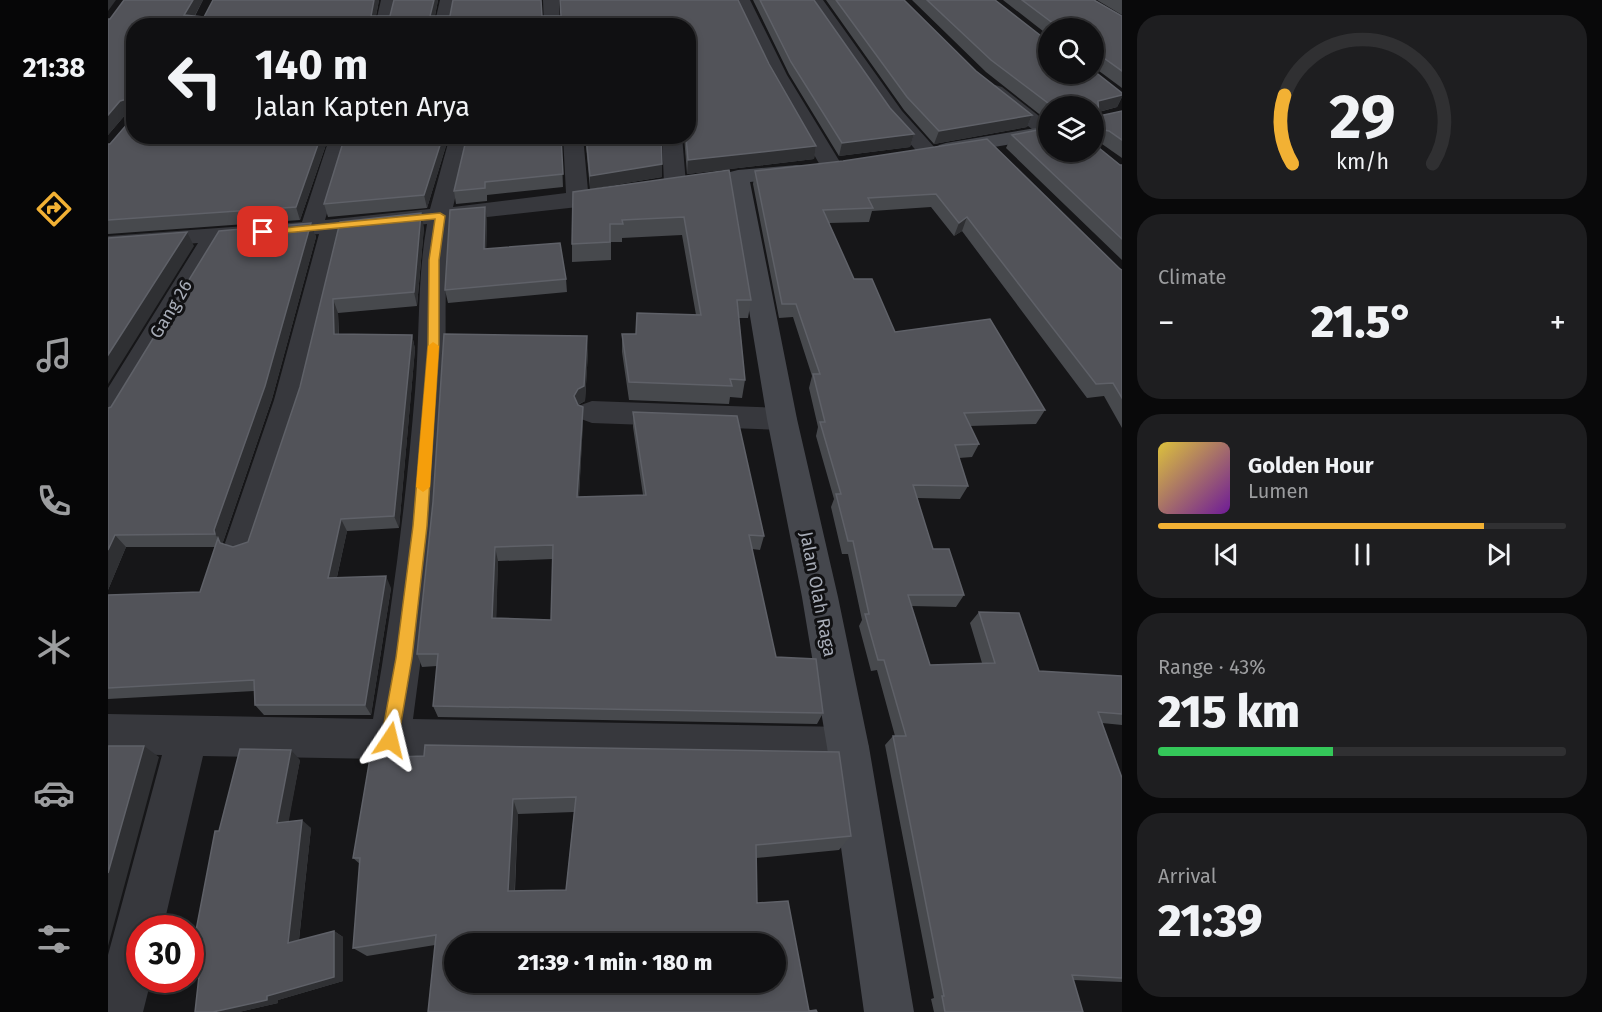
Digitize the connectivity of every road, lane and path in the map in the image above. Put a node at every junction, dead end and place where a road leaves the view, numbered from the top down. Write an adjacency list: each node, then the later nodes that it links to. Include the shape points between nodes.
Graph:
1 (389, 0): 6 (street)
2 (448, 0): 7 (street)
3 (551, 0): 8 (street)
4 (742, 0): 21 (street, via 778,75)
5 (815, 0): 17 (street, via 895,115)
6 (385, 18)
7 (444, 18)
8 (552, 18)
9 (979, 78): 10 (street)
10 (1038, 124)
11 (1038, 134): 12 (street)
12 (986, 142): 17 (street); 19 (street)
13 (338, 144): 25 (street)
14 (458, 144): 24 (street)
15 (574, 144): 23 (street)
16 (674, 144): 22 (street)
17 (929, 153): 18 (street)
18 (907, 156)
19 (1009, 163)
20 (853, 164): 21 (street)
21 (832, 167): 22 (street)
22 (687, 184): 23 (street); 30 (street, Jalan Olah Raga)
23 (578, 200): 24 (street)
24 (440, 216): 25 (street); 34 (street, via 434,260 434,345 420,526)
25 (321, 228): 26 (street); 31 (street, via 330,241 289,400)
26 (215, 236): 27 (street); 28 (street, Gang 26)
27 (108, 243)
28 (108, 412)
29 (592, 412): 30 (street)
30 (782, 419): 35 (street, Jalan Olah Raga)
31 (242, 543)
32 (108, 734): 33 (street)
33 (187, 736): 34 (street); 36 (street)
34 (390, 740): 35 (street)
35 (848, 747): 37 (street, Jalan Olah Raga)
36 (118, 1012)
37 (889, 1012)

